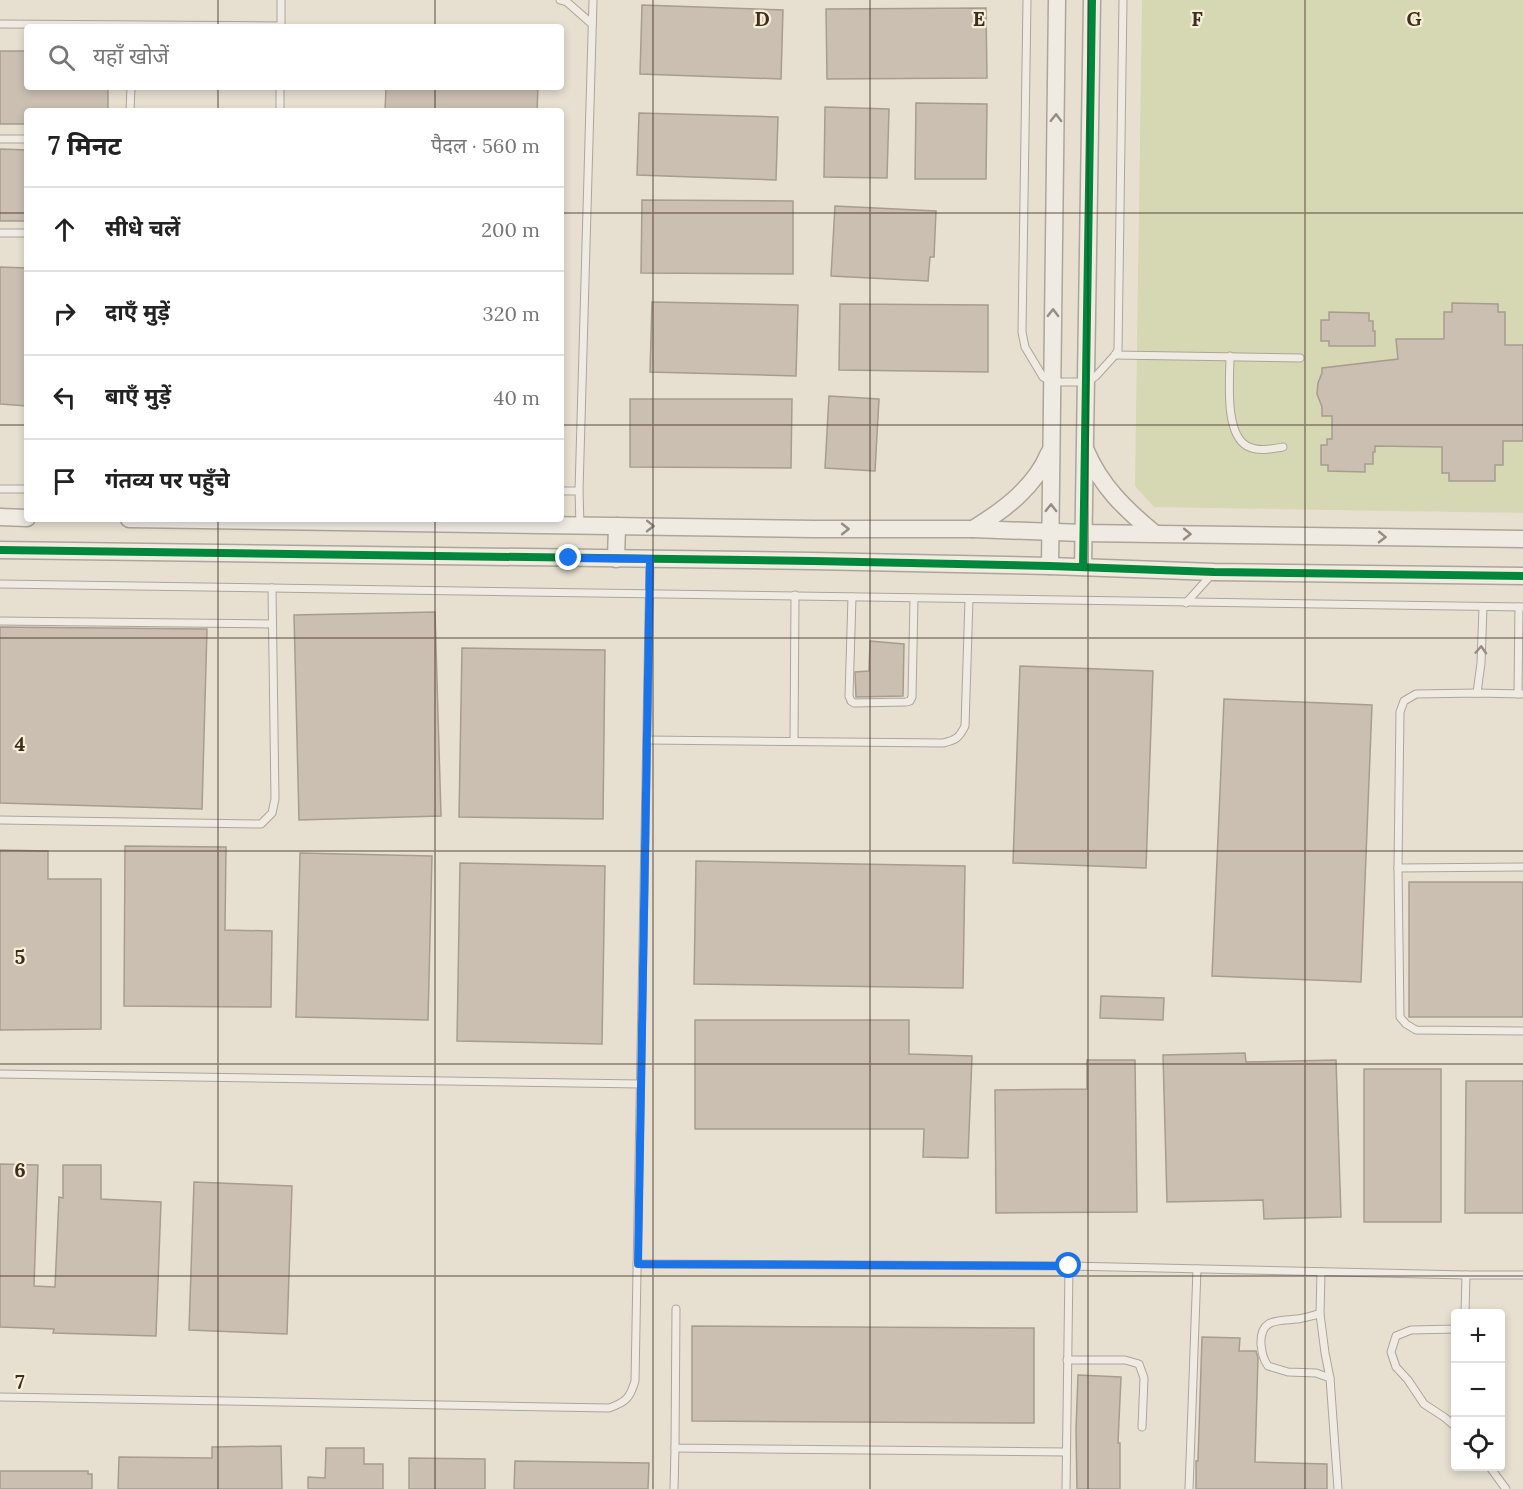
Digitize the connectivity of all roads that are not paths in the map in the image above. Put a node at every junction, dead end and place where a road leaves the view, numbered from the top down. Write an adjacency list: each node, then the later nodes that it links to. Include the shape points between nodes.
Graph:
1 (281, 0): 10 (lane)
2 (560, 0): 11 (lane)
3 (593, 0): 11 (lane)
4 (1027, 0): 23 (lane, via 1022,332 1025,347 1043,377)
5 (1057, 0): 23 (street, one-way to 5)
6 (1092, 0): 24 (street)
7 (1123, 0): 20 (lane, via 1119,344)
8 (0, 24): 9 (lane)
9 (24, 24)
10 (281, 24)
11 (592, 24): 31 (lane)
12 (131, 90): 14 (lane)
13 (280, 90): 15 (lane)
14 (130, 108)
15 (280, 108)
16 (0, 139): 17 (lane)
17 (24, 139)
18 (0, 232): 19 (lane)
19 (24, 233)
20 (1115, 355): 21 (lane); 24 (lane)
21 (1230, 356): 22 (lane); 26 (lane, via 1231,412 1239,438 1257,450)
22 (1300, 358)
23 (1052, 382): 24 (lane); 25 (street)
24 (1087, 382): 27 (street)
25 (1052, 446): 37 (street, via 1029,484 1004,509); 38 (street, one-way to 25)
26 (1283, 447)
27 (1085, 448): 39 (street); 40 (street, via 1102,482)
28 (0, 489): 29 (lane)
29 (24, 489)
30 (564, 491): 31 (lane)
31 (579, 491): 35 (lane)
32 (0, 517): 33 (street)
33 (24, 518)
34 (354, 522): 35 (street)
35 (580, 525): 36 (street)
36 (617, 526): 37 (street, one-way to 37); 43 (street)
37 (973, 529): 38 (street)
38 (1050, 532): 39 (street); 45 (street)
39 (1082, 533): 40 (street); 46 (street)
40 (1154, 533): 41 (street, one-way to 41)
41 (1523, 539)
42 (0, 550): 43 (street)
43 (616, 559): 44 (street)
44 (650, 559): 45 (street); 51 (lane)
45 (1050, 566): 46 (street)
46 (1083, 567): 47 (street)
47 (1214, 572): 48 (street); 56 (lane)
48 (1523, 576)
49 (0, 584): 50 (lane)
50 (272, 588): 51 (lane); 60 (lane)
51 (649, 593): 52 (lane); 63 (lane)
52 (795, 596): 53 (lane); 64 (lane)
53 (852, 597): 54 (lane); 54 (lane, via 849,696 854,703 910,701)
54 (914, 598): 55 (lane)
55 (969, 599): 56 (lane); 64 (lane, via 965,726 955,740)
56 (1186, 603): 57 (lane)
57 (1483, 607): 58 (lane); 61 (lane, one-way to 57)
58 (1521, 607): 62 (lane)
59 (0, 621): 60 (lane)
60 (272, 624): 65 (lane, via 275,799 272,813 261,824)
61 (1477, 693): 62 (lane); 67 (lane, via 1416,693 1404,701 1400,712)
62 (1520, 694)
63 (647, 740): 64 (lane); 70 (lane)
64 (794, 741)
65 (0, 820)
66 (1523, 867): 67 (lane)
67 (1398, 868): 68 (lane, via 1400,1017 1416,1030)
68 (1523, 1031)
69 (0, 1074): 70 (lane)
70 (640, 1084): 71 (lane)
71 (638, 1264): 72 (lane); 83 (lane, via 635,1382 631,1395 609,1408)
72 (1069, 1266): 73 (lane); 81 (lane)
73 (1197, 1269): 74 (lane); 91 (lane)
74 (1321, 1272): 75 (lane); 79 (lane)
75 (1466, 1275): 76 (lane); 78 (lane)
76 (1523, 1275)
77 (676, 1309): 86 (lane)
78 (1465, 1309)
79 (1320, 1314): 82 (lane); 82 (lane, via 1266,1326 1261,1334 1263,1357 1268,1366 1278,1370)
80 (1451, 1329): 84 (lane, via 1412,1330 1396,1336 1391,1352 1396,1367 1424,1404)
81 (1067, 1360): 85 (lane, via 1125,1359 1139,1364 1144,1378); 87 (lane)
82 (1330, 1378): 92 (lane)
83 (0, 1397)
84 (1451, 1423)
85 (1142, 1427)
86 (675, 1448): 87 (lane); 89 (lane)
87 (1066, 1452): 90 (lane)
88 (1491, 1471): 93 (lane)
89 (674, 1489)
90 (1066, 1489)
91 (1189, 1489)
92 (1338, 1489)
93 (1506, 1489)

